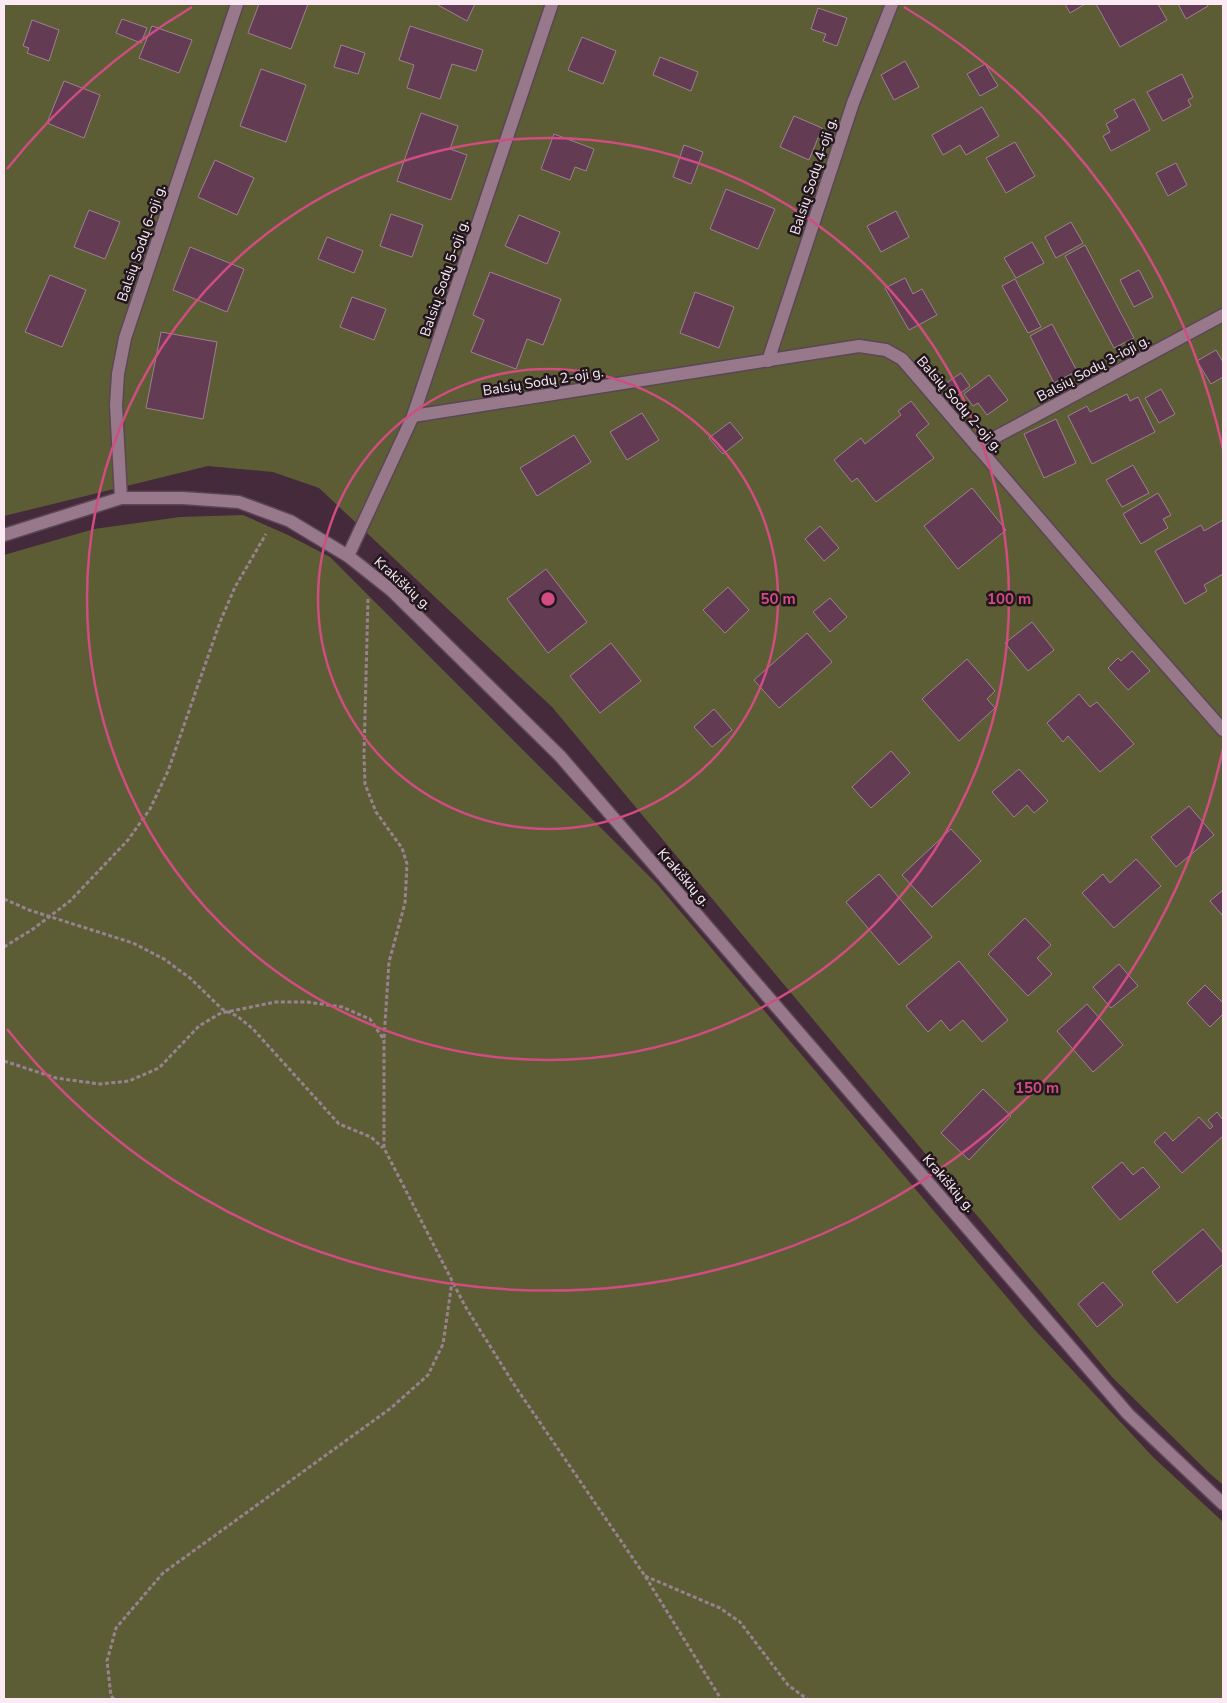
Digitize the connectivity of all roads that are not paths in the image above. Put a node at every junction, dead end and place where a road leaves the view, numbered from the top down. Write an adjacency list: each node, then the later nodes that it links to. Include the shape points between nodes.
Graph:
1 (237, 4): 8 (street, Balsių Sodų 6-oji g., via 125,338 116,405)
2 (552, 4): 6 (street, Balsių Sodų 5-oji g.)
3 (892, 4): 5 (street, Balsių Sodų 4-oji g., via 853,104)
4 (1223, 314): 7 (street, Balsių Sodų 3-ioji g.)
5 (768, 361): 6 (street, Balsių Sodų 2-oji g.); 7 (street, Balsių Sodų 2-oji g., via 859,346 886,350 902,359)
6 (414, 416): 10 (street, Balsių Sodų 5-oji g.)
7 (978, 447): 11 (street, Balsių Sodų 2-oji g.)
8 (122, 498): 9 (street, Krakiškių g.); 10 (street, Krakiškių g., via 239,502 290,521)
9 (4, 534)
10 (348, 556): 12 (street, Krakiškių g., via 391,590 560,756 1128,1414)
11 (1223, 730)
12 (1223, 1504)

